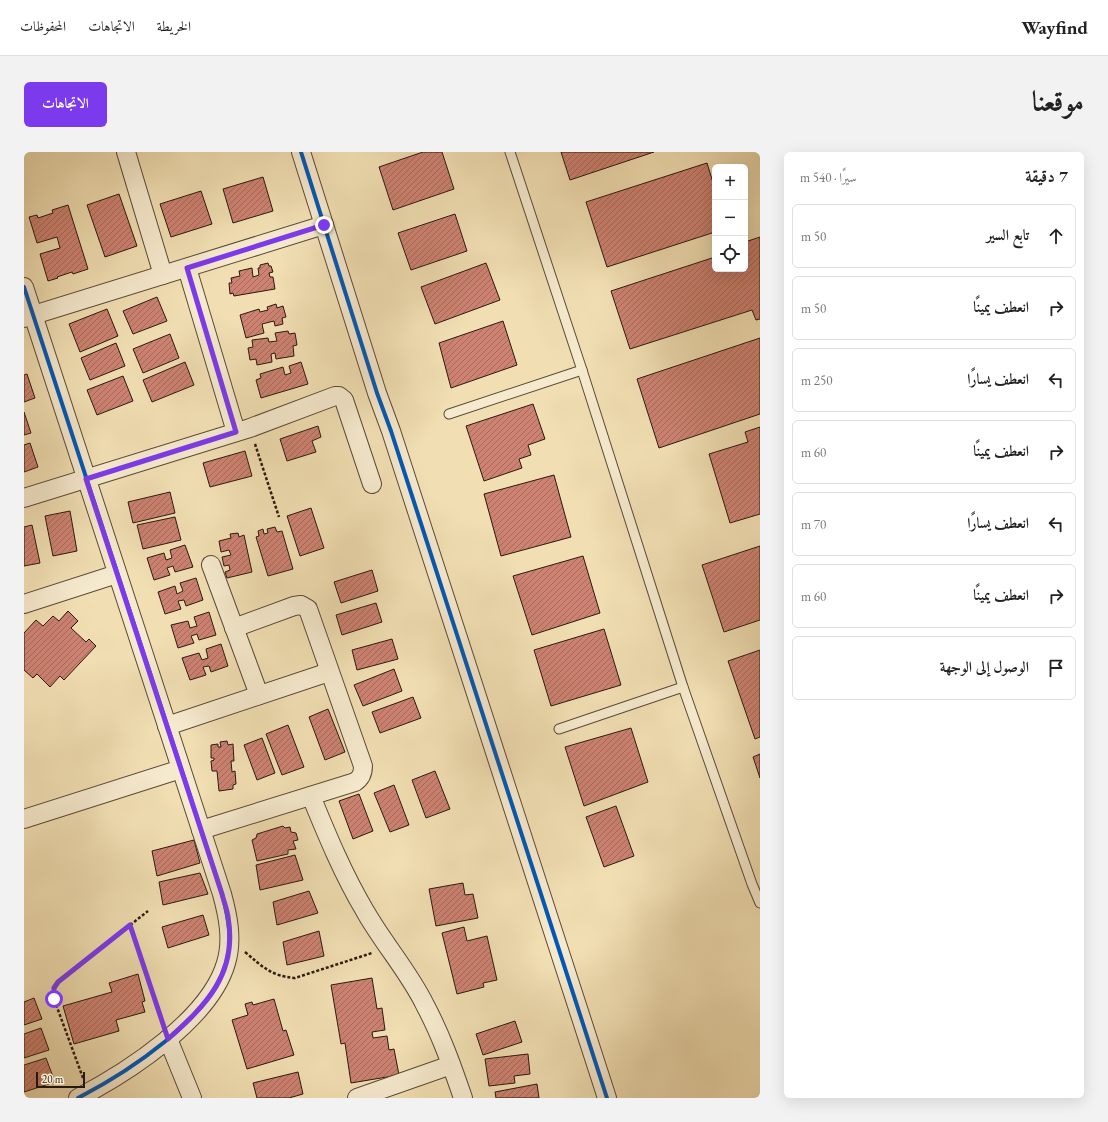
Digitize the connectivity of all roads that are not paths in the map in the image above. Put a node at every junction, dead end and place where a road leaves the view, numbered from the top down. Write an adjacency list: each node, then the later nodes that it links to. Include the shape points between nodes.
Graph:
1 (126, 152): 6 (street)
2 (301, 152): 4 (street)
3 (510, 152): 9 (lane)
4 (324, 225): 5 (street); 35 (street)
5 (187, 268): 6 (street); 11 (street)
6 (163, 275): 8 (street)
7 (24, 287): 8 (street)
8 (29, 316): 12 (street)
9 (582, 370): 10 (lane); 20 (lane)
10 (449, 414)
11 (243, 430): 12 (street); 13 (street, via 339,396 344,400)
12 (86, 479): 14 (street); 16 (street)
13 (372, 484)
14 (24, 498)
15 (211, 565): 18 (street)
16 (117, 574): 17 (street); 22 (street)
17 (24, 604)
18 (234, 628): 19 (street, via 301,605 308,609); 21 (street)
19 (329, 672): 21 (street); 25 (street, via 363,771 355,782)
20 (683, 687): 23 (lane); 28 (lane)
21 (259, 695): 22 (street)
22 (167, 726): 24 (street)
23 (559, 729)
24 (181, 770): 26 (street); 27 (street)
25 (311, 796): 27 (street); 30 (street, via 345,874 365,912 425,1004)
26 (24, 819)
27 (201, 830): 29 (street, via 228,918 230,941 227,962 219,982 208,999)
28 (760, 903)
29 (168, 1039): 31 (street, via 123,1072); 32 (street)
30 (451, 1065): 33 (street); 34 (street)
31 (83, 1095)
32 (192, 1098)
33 (357, 1098)
34 (463, 1098)
35 (607, 1098)

